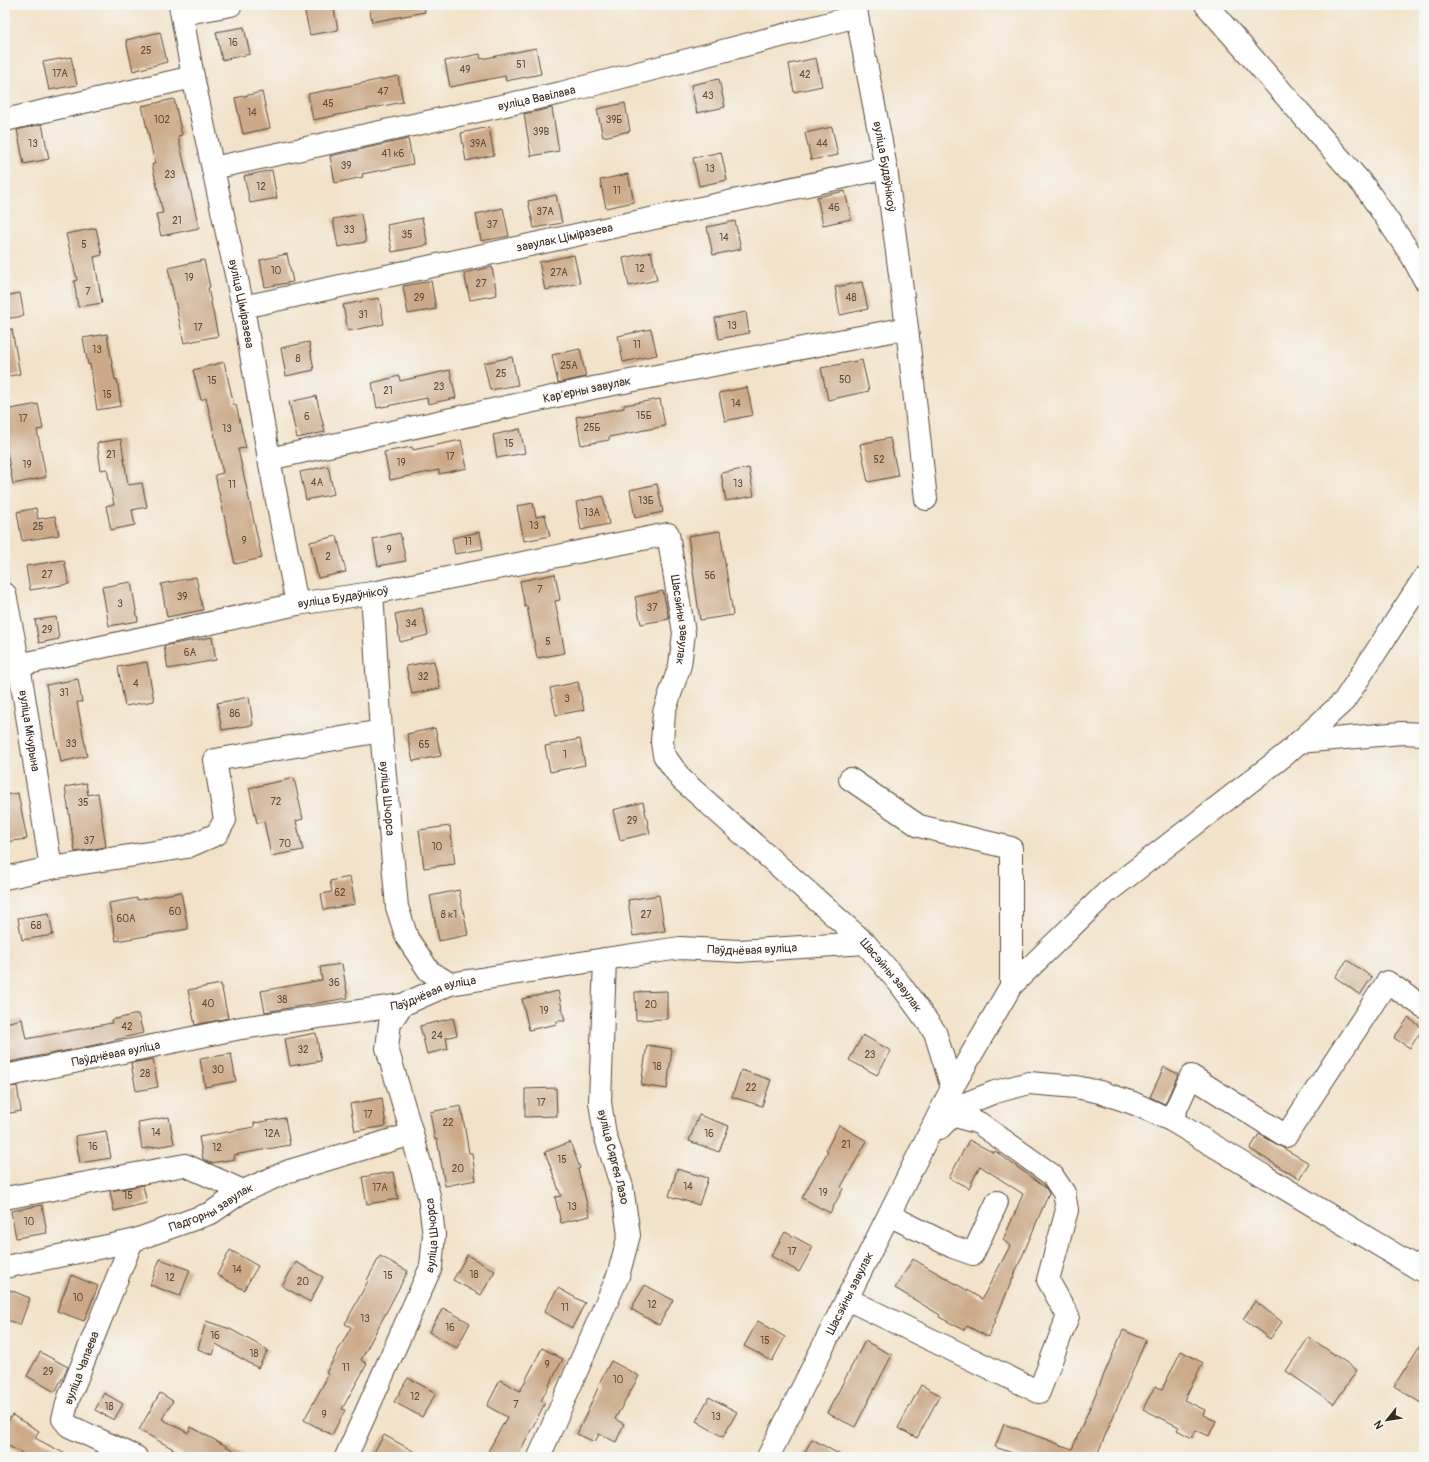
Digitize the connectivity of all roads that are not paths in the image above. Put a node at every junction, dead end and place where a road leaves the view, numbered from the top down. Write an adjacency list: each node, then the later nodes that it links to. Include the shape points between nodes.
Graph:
1 (231, 5): 3 (street)
2 (1206, 5): 9 (street, via 1365,187 1412,256)
3 (181, 9): 5 (street, вуліца Ціміразева)
4 (856, 10): 7 (street, вуліца Вавілава, via 561,93); 8 (street, вуліца Будаўнікоў)
5 (193, 77): 6 (street); 7 (street, вуліца Ціміразева)
6 (5, 120)
7 (213, 168): 10 (street, вуліца Ціміразева)
8 (886, 168): 10 (street, завулак Ціміразева); 11 (street, вуліца Будаўнікоў)
9 (1424, 279)
10 (243, 307): 12 (street, вуліца Ціміразева)
11 (907, 328): 12 (street, Карʼерны завулак, via 593,388); 13 (street, вуліца Будаўнікоў)
12 (269, 459): 18 (street, вуліца Ціміразева)
13 (926, 499)
14 (668, 534): 16 (street, вуліца Будаўнікоў); 26 (street, Шасэйны завулак, via 684,633 680,665 664,712 664,755 680,779)
15 (1424, 578): 22 (street, via 1344,701)
16 (372, 593): 18 (street, вуліца Будаўнікоў); 20 (street, вуліца Шчорса)
17 (5, 594): 19 (street, вуліца Мічурына)
18 (297, 604): 19 (street, вуліца Будаўнікоў)
19 (19, 665): 24 (street, вуліца Мічурына)
20 (381, 731): 24 (street, via 215,760 225,820 217,834 187,847); 28 (street, вуліца Шчорса, via 397,907 407,938 430,971)
21 (1424, 734): 22 (street, via 1402,733)
22 (1299, 742): 29 (street, via 1106,893)
23 (850, 779): 29 (street, via 919,826 1010,848)
24 (51, 868): 25 (street)
25 (5, 878)
26 (865, 943): 27 (street, Паўднёвая вуліца, via 739,950 680,948); 33 (street, Шасэйны завулак, via 900,984 935,1032)
27 (605, 959): 28 (street, Паўднёвая вуліца); 48 (street, вуліца Сяргея Лазо, via 600,1102 605,1135 622,1187 629,1235 618,1276)
28 (450, 984): 30 (street, Паўднёвая вуліца)
29 (1012, 986): 33 (street)
30 (402, 1005): 32 (street, Паўднёвая вуліца, via 241,1028); 36 (street, вуліца Шчорса, via 390,1023 387,1048)
31 (1424, 1006): 35 (street, via 1387,982 1286,1136 1191,1076)
32 (5, 1076)
33 (952, 1088): 37 (street, Шасэйны завулак)
34 (952, 1116): 35 (street, via 962,1105 995,1092 1029,1083 1100,1092); 37 (street); 45 (street, via 979,1123 1052,1175 1064,1193 1067,1210 1048,1280 1068,1316 1039,1392)
35 (1171, 1120): 44 (street)
36 (412, 1134): 38 (street, Падгорны завулак, via 289,1171); 47 (street, вуліца Шчорса, via 429,1196 434,1236 431,1267)
37 (924, 1145): 41 (street, Шасэйны завулак)
38 (243, 1190): 39 (street, via 186,1165); 42 (street, Падгорны завулак, via 211,1212)
39 (5, 1198)
40 (997, 1202): 41 (street, via 973,1254 953,1248)
41 (889, 1215): 45 (street, Шасэйны завулак)
42 (132, 1241): 43 (street, Падгорны завулак); 46 (street, вуліца Чапаева, via 68,1400 63,1419 69,1426)
43 (5, 1267)
44 (1424, 1272)
45 (847, 1299): 49 (street, Шасэйны завулак)
46 (136, 1457)
47 (346, 1457)
48 (539, 1457)
49 (768, 1457)

